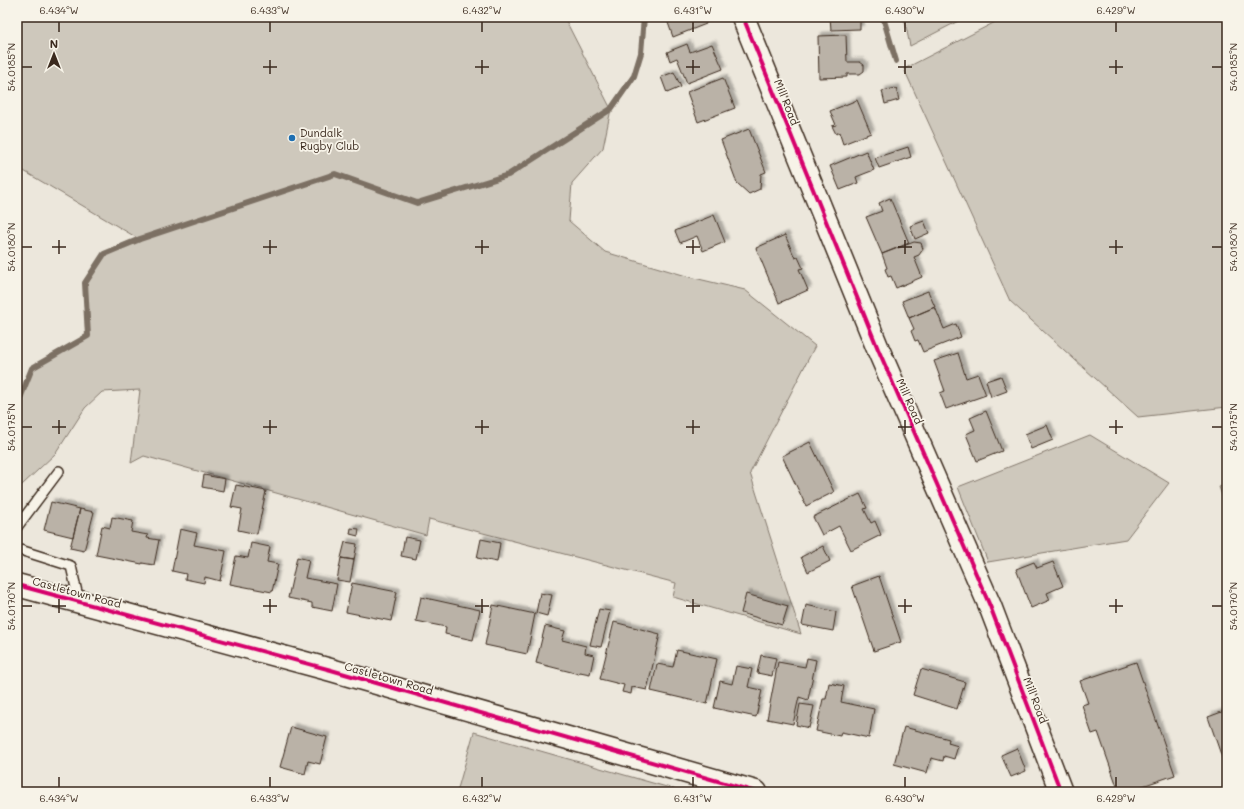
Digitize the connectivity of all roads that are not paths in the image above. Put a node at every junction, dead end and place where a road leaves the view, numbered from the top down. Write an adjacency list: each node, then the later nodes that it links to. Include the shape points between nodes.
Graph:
1 (743, 17): 8 (street, Mill Road, via 878,349 990,606)
2 (59, 472): 3 (lane)
3 (17, 527)
4 (17, 549): 6 (lane, via 71,566)
5 (17, 585): 6 (street, Castletown Road)
6 (80, 602): 7 (street, Castletown Road, via 339,672)
7 (756, 792)
8 (1061, 792)

